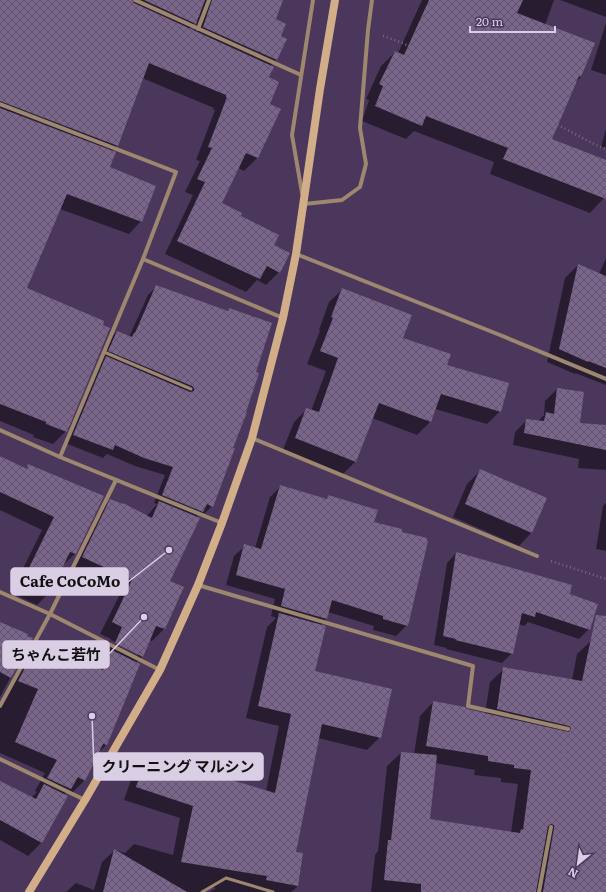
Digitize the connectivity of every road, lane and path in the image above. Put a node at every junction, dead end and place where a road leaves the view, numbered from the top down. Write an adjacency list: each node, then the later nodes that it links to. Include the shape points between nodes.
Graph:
1 (135, 0): 6 (street)
2 (210, 0): 6 (street)
3 (313, 0): 8 (street)
4 (335, 0): 11 (street)
5 (372, 0): 7 (street)
6 (198, 28): 8 (street)
7 (368, 30): 10 (path, via 403,43); 11 (street, via 360,128 366,164 360,187 342,200)
8 (301, 74): 11 (street, via 292,136)
9 (0, 104): 13 (street, via 176,172)
10 (606, 149)
11 (304, 204): 12 (street)
12 (296, 254): 14 (street); 16 (street)
13 (143, 259): 14 (street); 15 (street)
14 (283, 318): 19 (street)
15 (104, 352): 17 (lane); 20 (street)
16 (606, 380)
17 (190, 389)
18 (0, 430): 20 (street)
19 (252, 438): 22 (street); 23 (street)
20 (60, 457): 21 (street)
21 (116, 480): 22 (street); 27 (street)
22 (222, 523): 25 (street)
23 (536, 556): 24 (path)
24 (606, 579)
25 (198, 586): 28 (street); 30 (street, via 473,666 468,706)
26 (0, 592): 27 (street)
27 (50, 614): 28 (street); 29 (street)
28 (160, 670): 32 (street)
29 (0, 706)
30 (568, 730): 33 (path)
31 (0, 759): 32 (street)
32 (85, 800): 34 (street)
33 (551, 827): 37 (street)
34 (29, 892)
35 (202, 892): 36 (lane, via 226,878)
36 (273, 892)
37 (539, 892)

